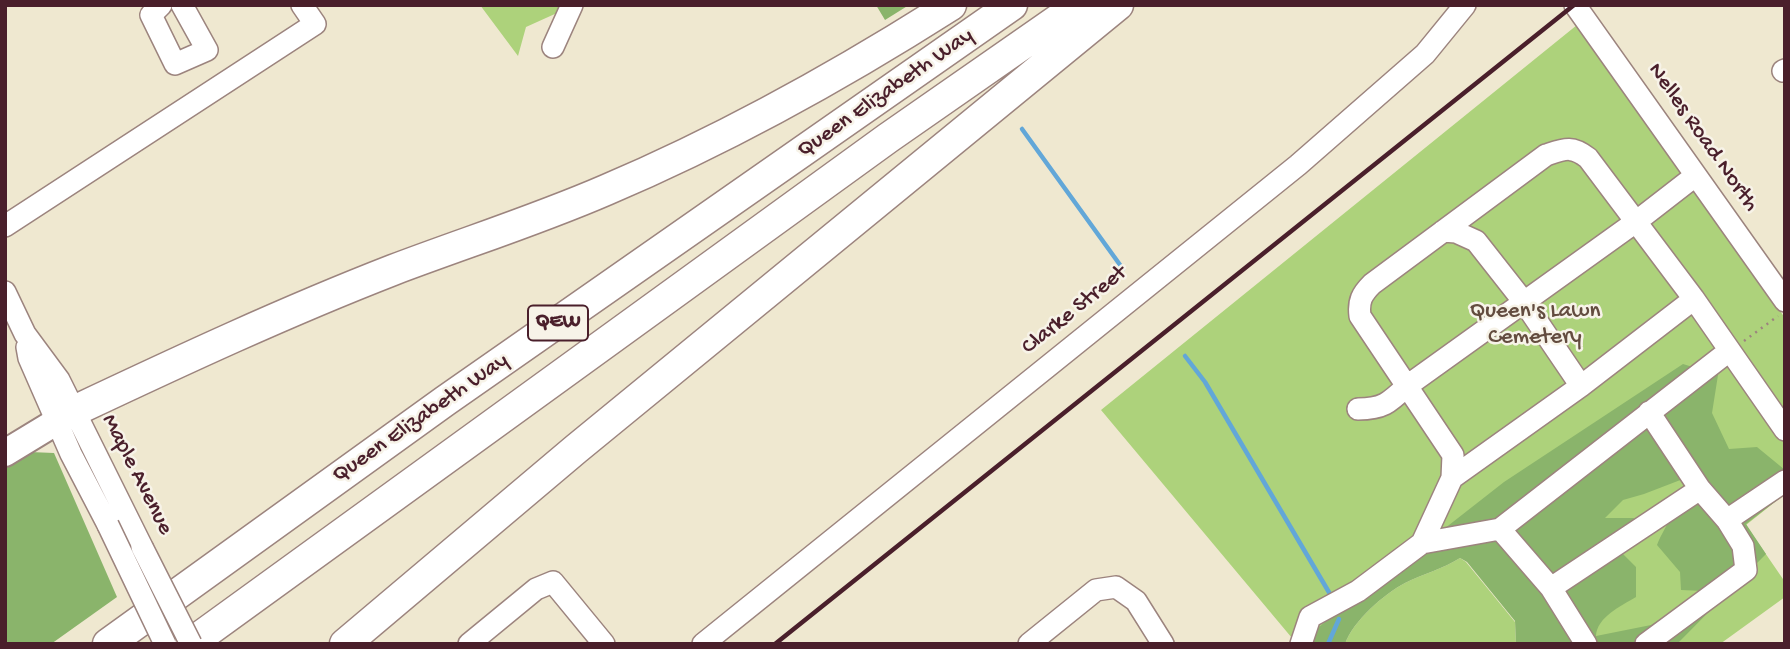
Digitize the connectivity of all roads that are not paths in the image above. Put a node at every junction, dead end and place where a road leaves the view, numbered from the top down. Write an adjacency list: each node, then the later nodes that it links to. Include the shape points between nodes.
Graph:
1 (160, 5): 2 (street, via 151,15 175,64 207,50)
2 (182, 5)
3 (302, 5): 15 (street, via 315,24)
4 (572, 5): 11 (street)
5 (951, 5): 27 (highway, via 745,126 606,191 392,270 209,347)
6 (1012, 5): 40 (highway, Queen Elizabeth Way / QEW)
7 (1079, 5): 42 (highway, Queen Elizabeth Way / QEW, via 888,138)
8 (1118, 5): 43 (highway)
9 (1465, 5): 46 (street, Clarke Street, via 1425,54 1298,165)
10 (1575, 5): 12 (street, Nelles Road North)
11 (553, 47)
12 (1695, 176): 14 (street); 21 (street, Nelles Road North)
13 (1479, 205): 14 (street, via 1546,155 1579,150); 16 (street); 17 (street, via 1474,221)
14 (1637, 221): 19 (street); 20 (street)
15 (5, 226)
16 (1443, 231): 17 (street, via 1466,234); 23 (street, via 1372,284 1358,305 1360,316)
17 (1476, 241): 20 (street)
18 (5, 292): 27 (street, Maple Avenue, via 25,334 59,380)
19 (1694, 299): 22 (street); 24 (street)
20 (1524, 302): 23 (street); 24 (street)
21 (1781, 308)
22 (1729, 351): 26 (street); 28 (street)
23 (1407, 386): 25 (street, via 1388,404); 30 (street)
24 (1581, 386): 31 (street)
25 (1358, 409)
26 (1649, 412): 34 (street); 37 (street)
27 (66, 417): 29 (main road); 35 (street, Maple Avenue)
28 (1785, 430)
29 (5, 453)
30 (1453, 454): 31 (street); 32 (street)
31 (1477, 460): 32 (street)
32 (1452, 478): 38 (street)
33 (1785, 481): 36 (street)
34 (1700, 489): 36 (street); 39 (street)
35 (117, 520): 41 (street, Maple Avenue, bridge); 42 (street, Maple Avenue, bridge)
36 (1727, 520): 51 (street, via 1743,546 1746,570)
37 (1500, 529): 38 (street); 39 (street)
38 (1422, 543): 49 (street, via 1358,591 1310,617)
39 (1551, 588): 50 (street)
40 (107, 644)
41 (165, 644)
42 (191, 644)
43 (345, 644)
44 (469, 644): 45 (street, via 536,589 553,582)
45 (604, 644)
46 (703, 644)
47 (1029, 644): 48 (street, via 1096,590 1116,587 1136,601)
48 (1163, 644)
49 (1301, 644)
50 (1586, 644)
51 (1647, 644)

